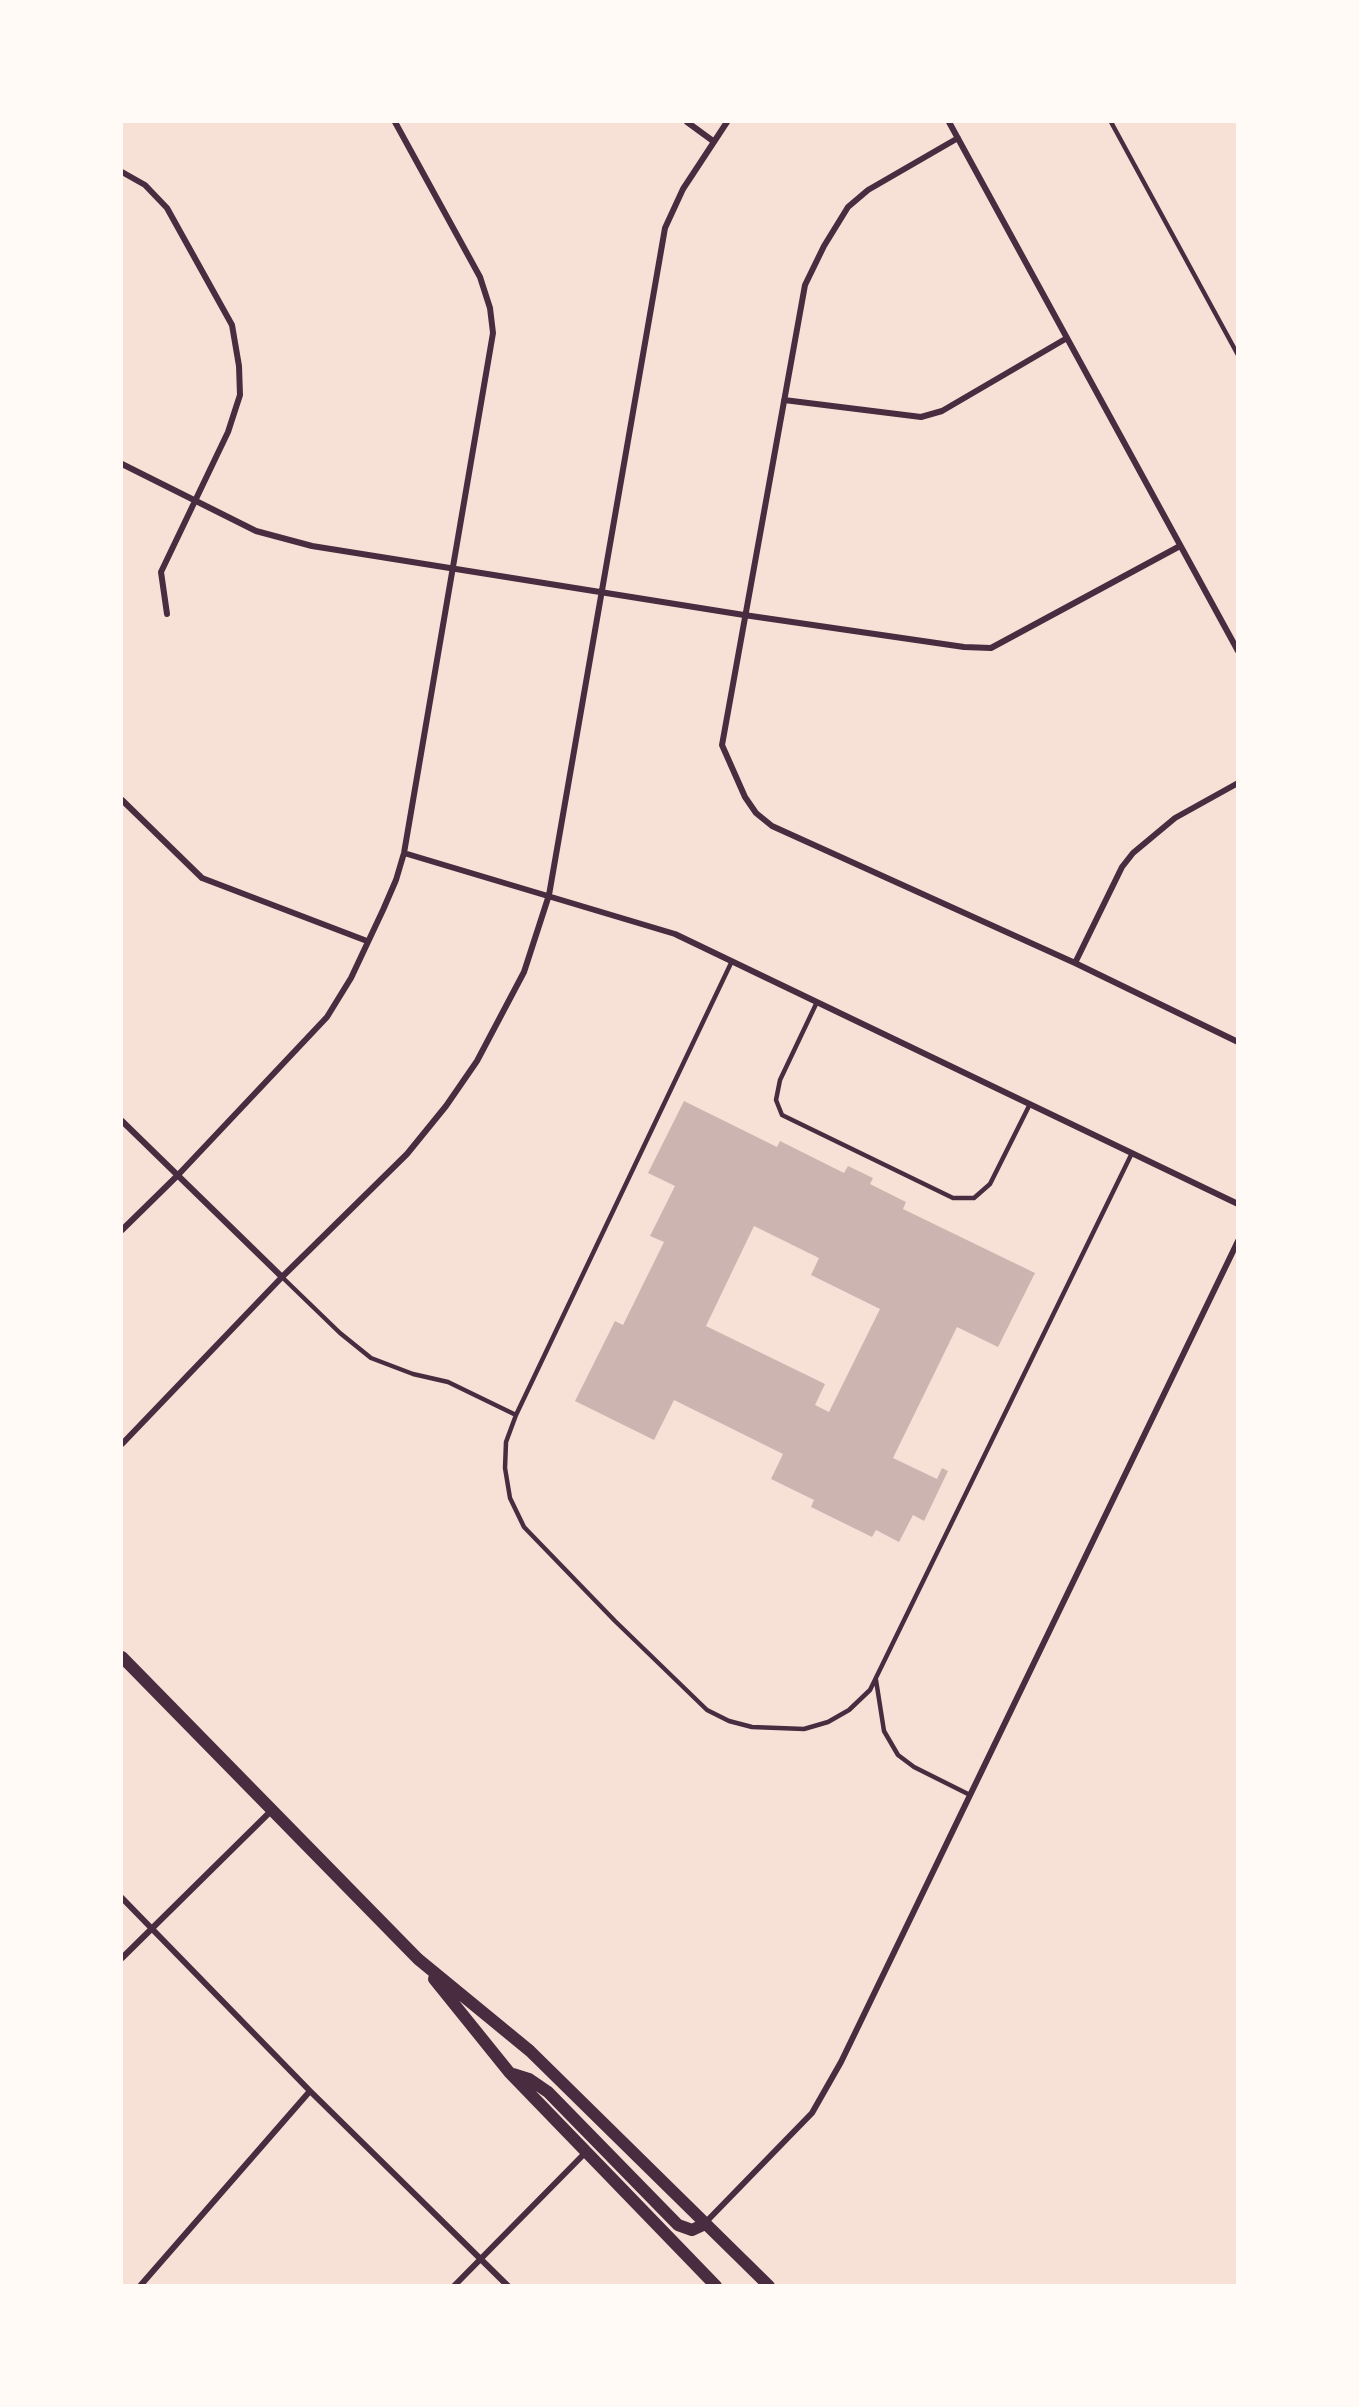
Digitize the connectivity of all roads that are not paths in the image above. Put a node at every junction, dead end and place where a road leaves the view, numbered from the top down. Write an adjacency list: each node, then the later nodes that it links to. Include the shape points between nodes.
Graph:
1 (395, 122): 15 (street, via 480,278 492,325)
2 (687, 122): 7 (street)
3 (727, 122): 7 (street)
4 (949, 122): 6 (street)
5 (1111, 122): 10 (lane)
6 (958, 138): 9 (street); 11 (street, via 868,190 848,207 805,285)
7 (713, 141): 16 (street, via 683,189 665,228)
8 (122, 172): 13 (street, via 145,185 167,208 232,325 240,394 228,432)
9 (1067, 338): 11 (street, via 942,411 921,417); 14 (street)
10 (1238, 355)
11 (784, 400): 18 (street)
12 (122, 464): 13 (street)
13 (195, 500): 15 (street, via 267,534 312,546); 17 (street, via 161,572)
14 (1180, 546): 18 (street, via 991,648); 19 (street)
15 (454, 570): 16 (street); 22 (street)
16 (601, 593): 18 (street); 23 (street)
17 (167, 614)
18 (744, 615): 26 (street, via 722,745 735,778 756,813 772,826)
19 (1238, 651)
20 (1238, 783): 26 (street, via 1175,818 1133,853 1122,867)
21 (122, 800): 24 (street, via 202,878)
22 (404, 853): 23 (street); 24 (street, via 396,880)
23 (549, 895): 25 (street, via 675,934); 36 (street, via 524,972 477,1061 446,1106 408,1154)
24 (367, 941): 32 (street, via 351,978 327,1017)
25 (732, 962): 27 (street); 37 (lane)
26 (1075, 963): 28 (street)
27 (817, 1002): 29 (street); 29 (lane, via 780,1080 776,1100 782,1115 953,1198 974,1198 990,1184)
28 (1238, 1042)
29 (1030, 1104): 31 (street)
30 (122, 1121): 32 (street)
31 (1132, 1153): 33 (street); 40 (lane)
32 (178, 1175): 34 (street); 36 (street)
33 (1238, 1204)
34 (122, 1230)
35 (1238, 1241): 41 (street)
36 (282, 1277): 37 (lane, via 340,1334 371,1358 448,1382); 38 (street)
37 (516, 1415): 40 (lane, via 506,1442 505,1468 510,1498 524,1527 707,1710 752,1727 804,1729 849,1710)
38 (122, 1444)
39 (122, 1657): 42 (main road)
40 (876, 1680): 41 (lane, via 884,1731 898,1755)
41 (970, 1795): 50 (street, via 841,2062 812,2113)
42 (272, 1810): 44 (street); 46 (main road)
43 (122, 1898): 44 (street)
44 (151, 1928): 45 (street); 48 (street)
45 (122, 1958)
46 (418, 1959): 47 (main road); 50 (main road, via 530,2051)
47 (509, 2072): 49 (main road); 50 (main road, via 548,2092 678,2224 692,2230)
48 (310, 2091): 51 (street); 52 (street)
49 (586, 2152): 51 (street); 55 (main road)
50 (705, 2224): 56 (main road)
51 (480, 2258): 53 (street); 54 (street)
52 (141, 2286)
53 (454, 2286)
54 (508, 2286)
55 (716, 2286)
56 (769, 2286)

